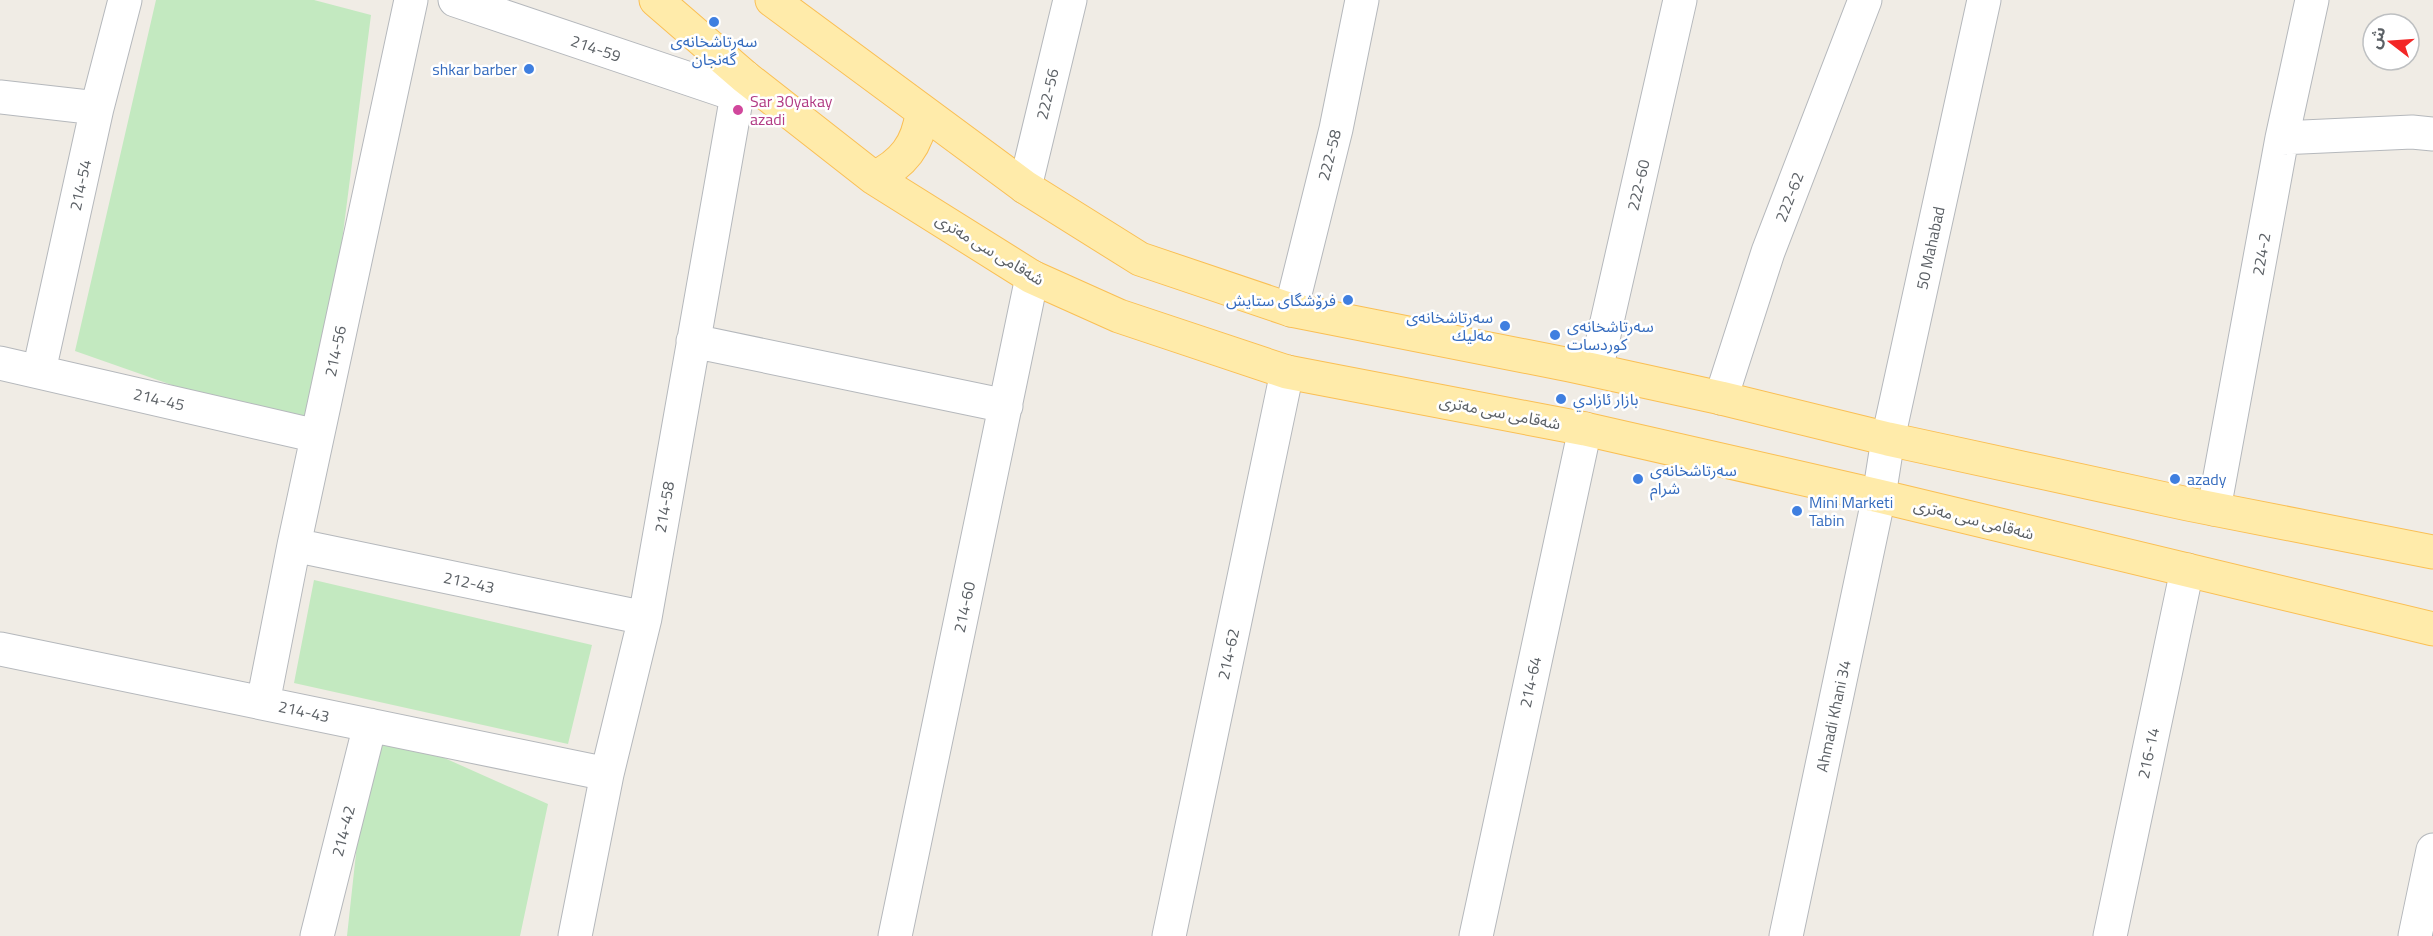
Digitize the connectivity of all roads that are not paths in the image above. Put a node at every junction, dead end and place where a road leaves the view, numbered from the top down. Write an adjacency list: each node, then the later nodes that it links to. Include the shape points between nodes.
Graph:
1 (125, 0): 14 (street, 214-54)
2 (411, 0): 30 (street, 214-56)
3 (455, 0): 12 (street, 214-59)
4 (656, 0): 12 (main road, شەقامی سی مەتری)
5 (772, 0): 15 (main road)
6 (1070, 0): 19 (street, 222-56)
7 (1362, 0): 21 (street, 222-58, via 1336,129)
8 (1680, 0): 24 (street, 222-60)
9 (1865, 0): 27 (street, 222-62, via 1768,252)
10 (1984, 0): 31 (street, 50 Mahabad)
11 (2312, 0): 17 (street, 224-2)
12 (741, 86): 18 (main road, شەقامی سی مەتری); 22 (street, 214-58)
13 (0, 97): 14 (street)
14 (98, 108): 25 (street, 214-54)
15 (922, 113): 18 (main road, via 913,146 890,170); 19 (main road)
16 (2433, 134): 17 (street)
17 (2282, 138): 33 (street, 224-2)
18 (874, 177): 20 (main road, شەقامی سی مەتری)
19 (1025, 188): 21 (main road, via 1140,259)
20 (1032, 277): 26 (main road, شەقامی سی مەتری, via 1119,316); 28 (street, 214-60)
21 (1291, 310): 24 (main road)
22 (693, 341): 28 (street); 37 (street, 214-58)
23 (0, 363): 25 (street, 214-45)
24 (1596, 370): 27 (main road)
25 (39, 371): 30 (street, 214-45)
26 (1287, 372): 29 (main road, شەقامی سی مەتری); 47 (street, 214-62)
27 (1721, 398): 31 (main road)
28 (1006, 406): 46 (street, 214-60)
29 (1585, 429): 32 (main road, شەقامی سی مەتری); 48 (street, 214-64)
30 (317, 436): 34 (street, 214-56)
31 (1888, 439): 32 (street, 50 Mahabad); 33 (main road)
32 (1879, 496): 36 (main road, شەقامی سی مەتری); 49 (street, Ahmadi Khani 34)
33 (2214, 509): 35 (main road)
34 (294, 545): 37 (street, 212-43); 40 (street, 214-56)
35 (2433, 552)
36 (2187, 570): 38 (main road, شەقامی سی مەتری); 50 (street, 216-14)
37 (645, 618): 42 (street, 214-58)
38 (2433, 629)
39 (0, 649): 40 (street, 214-43)
40 (263, 703): 41 (street, 214-43)
41 (370, 725): 42 (street, 214-43); 44 (street, 214-42)
42 (607, 774): 45 (street, 214-58)
43 (2433, 850): 51 (street)
44 (317, 936)
45 (575, 936)
46 (895, 936)
47 (1169, 936)
48 (1476, 936)
49 (1786, 936)
50 (2109, 936)
51 (2415, 936)

